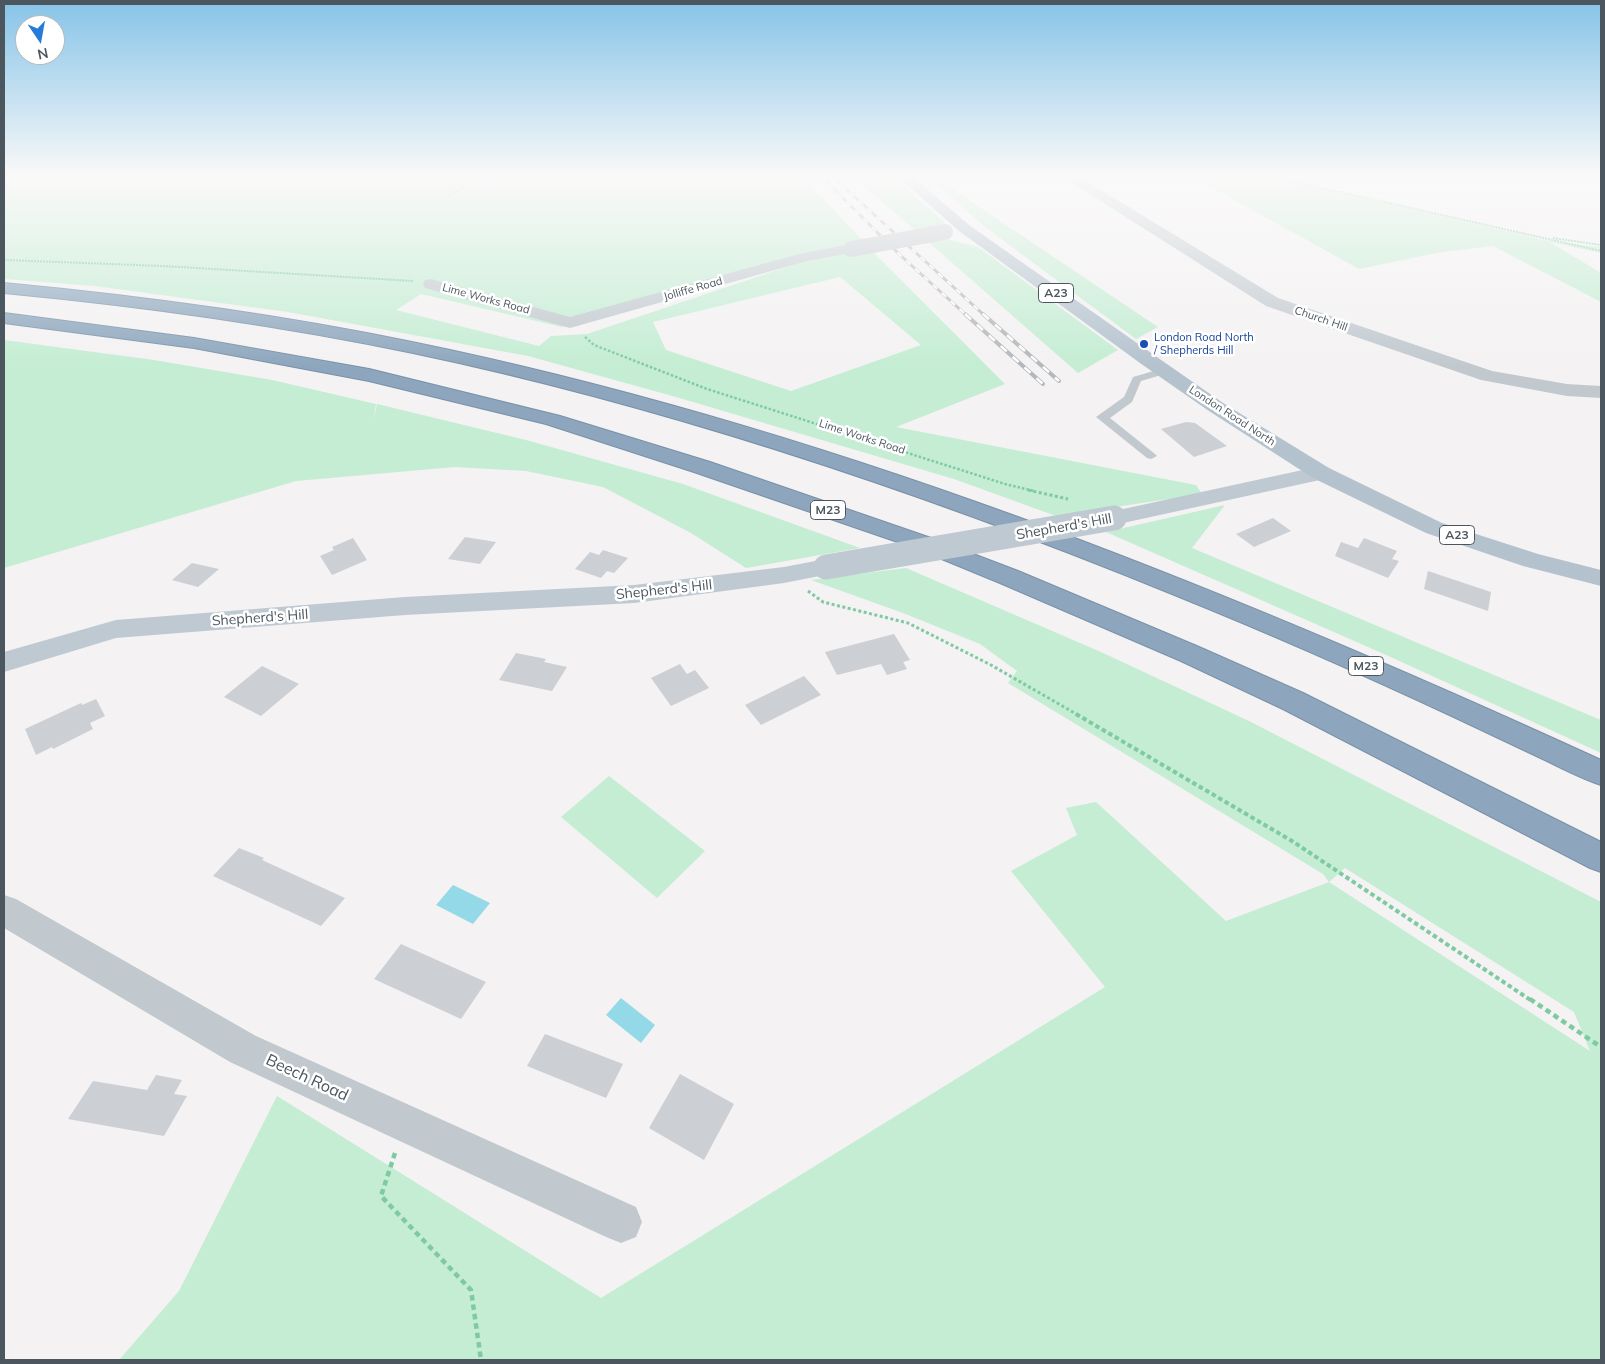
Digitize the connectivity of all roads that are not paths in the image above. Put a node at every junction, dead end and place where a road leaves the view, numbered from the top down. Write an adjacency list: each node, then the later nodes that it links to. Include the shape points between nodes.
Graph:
1 (903, 240): 7 (street, Jolliffe Road, bridge, via 805,257)
2 (980, 240): 8 (main road, London Road North / A23)
3 (1171, 240): 9 (street, Church Hill, via 1272,302 1488,376 1567,390)
4 (423, 282): 7 (street, Lime Works Road)
5 (4, 288): 14 (highway, M23, via 176,307 358,336 529,373 733,429 957,503 1127,566 1340,654)
6 (4, 318): 15 (highway, M23, via 184,342 361,373 553,420 711,470 923,543 1182,650 1293,701)
7 (570, 323)
8 (1164, 371): 10 (lane, via 1137,380 1127,401 1102,417); 11 (main road, London Road North / A23)
9 (1601, 392)
10 (1151, 456)
11 (1321, 473): 12 (main road, London Road North / A23, via 1434,528 1532,560); 13 (main road, Shepherd's Hill, bridge, via 1114,518 784,575 634,594 405,606 116,629)
12 (1601, 578)
13 (4, 662)
14 (1601, 773)
15 (1601, 858)
16 (4, 910): 17 (street, Beech Road, via 243,1049)
17 (622, 1222)

